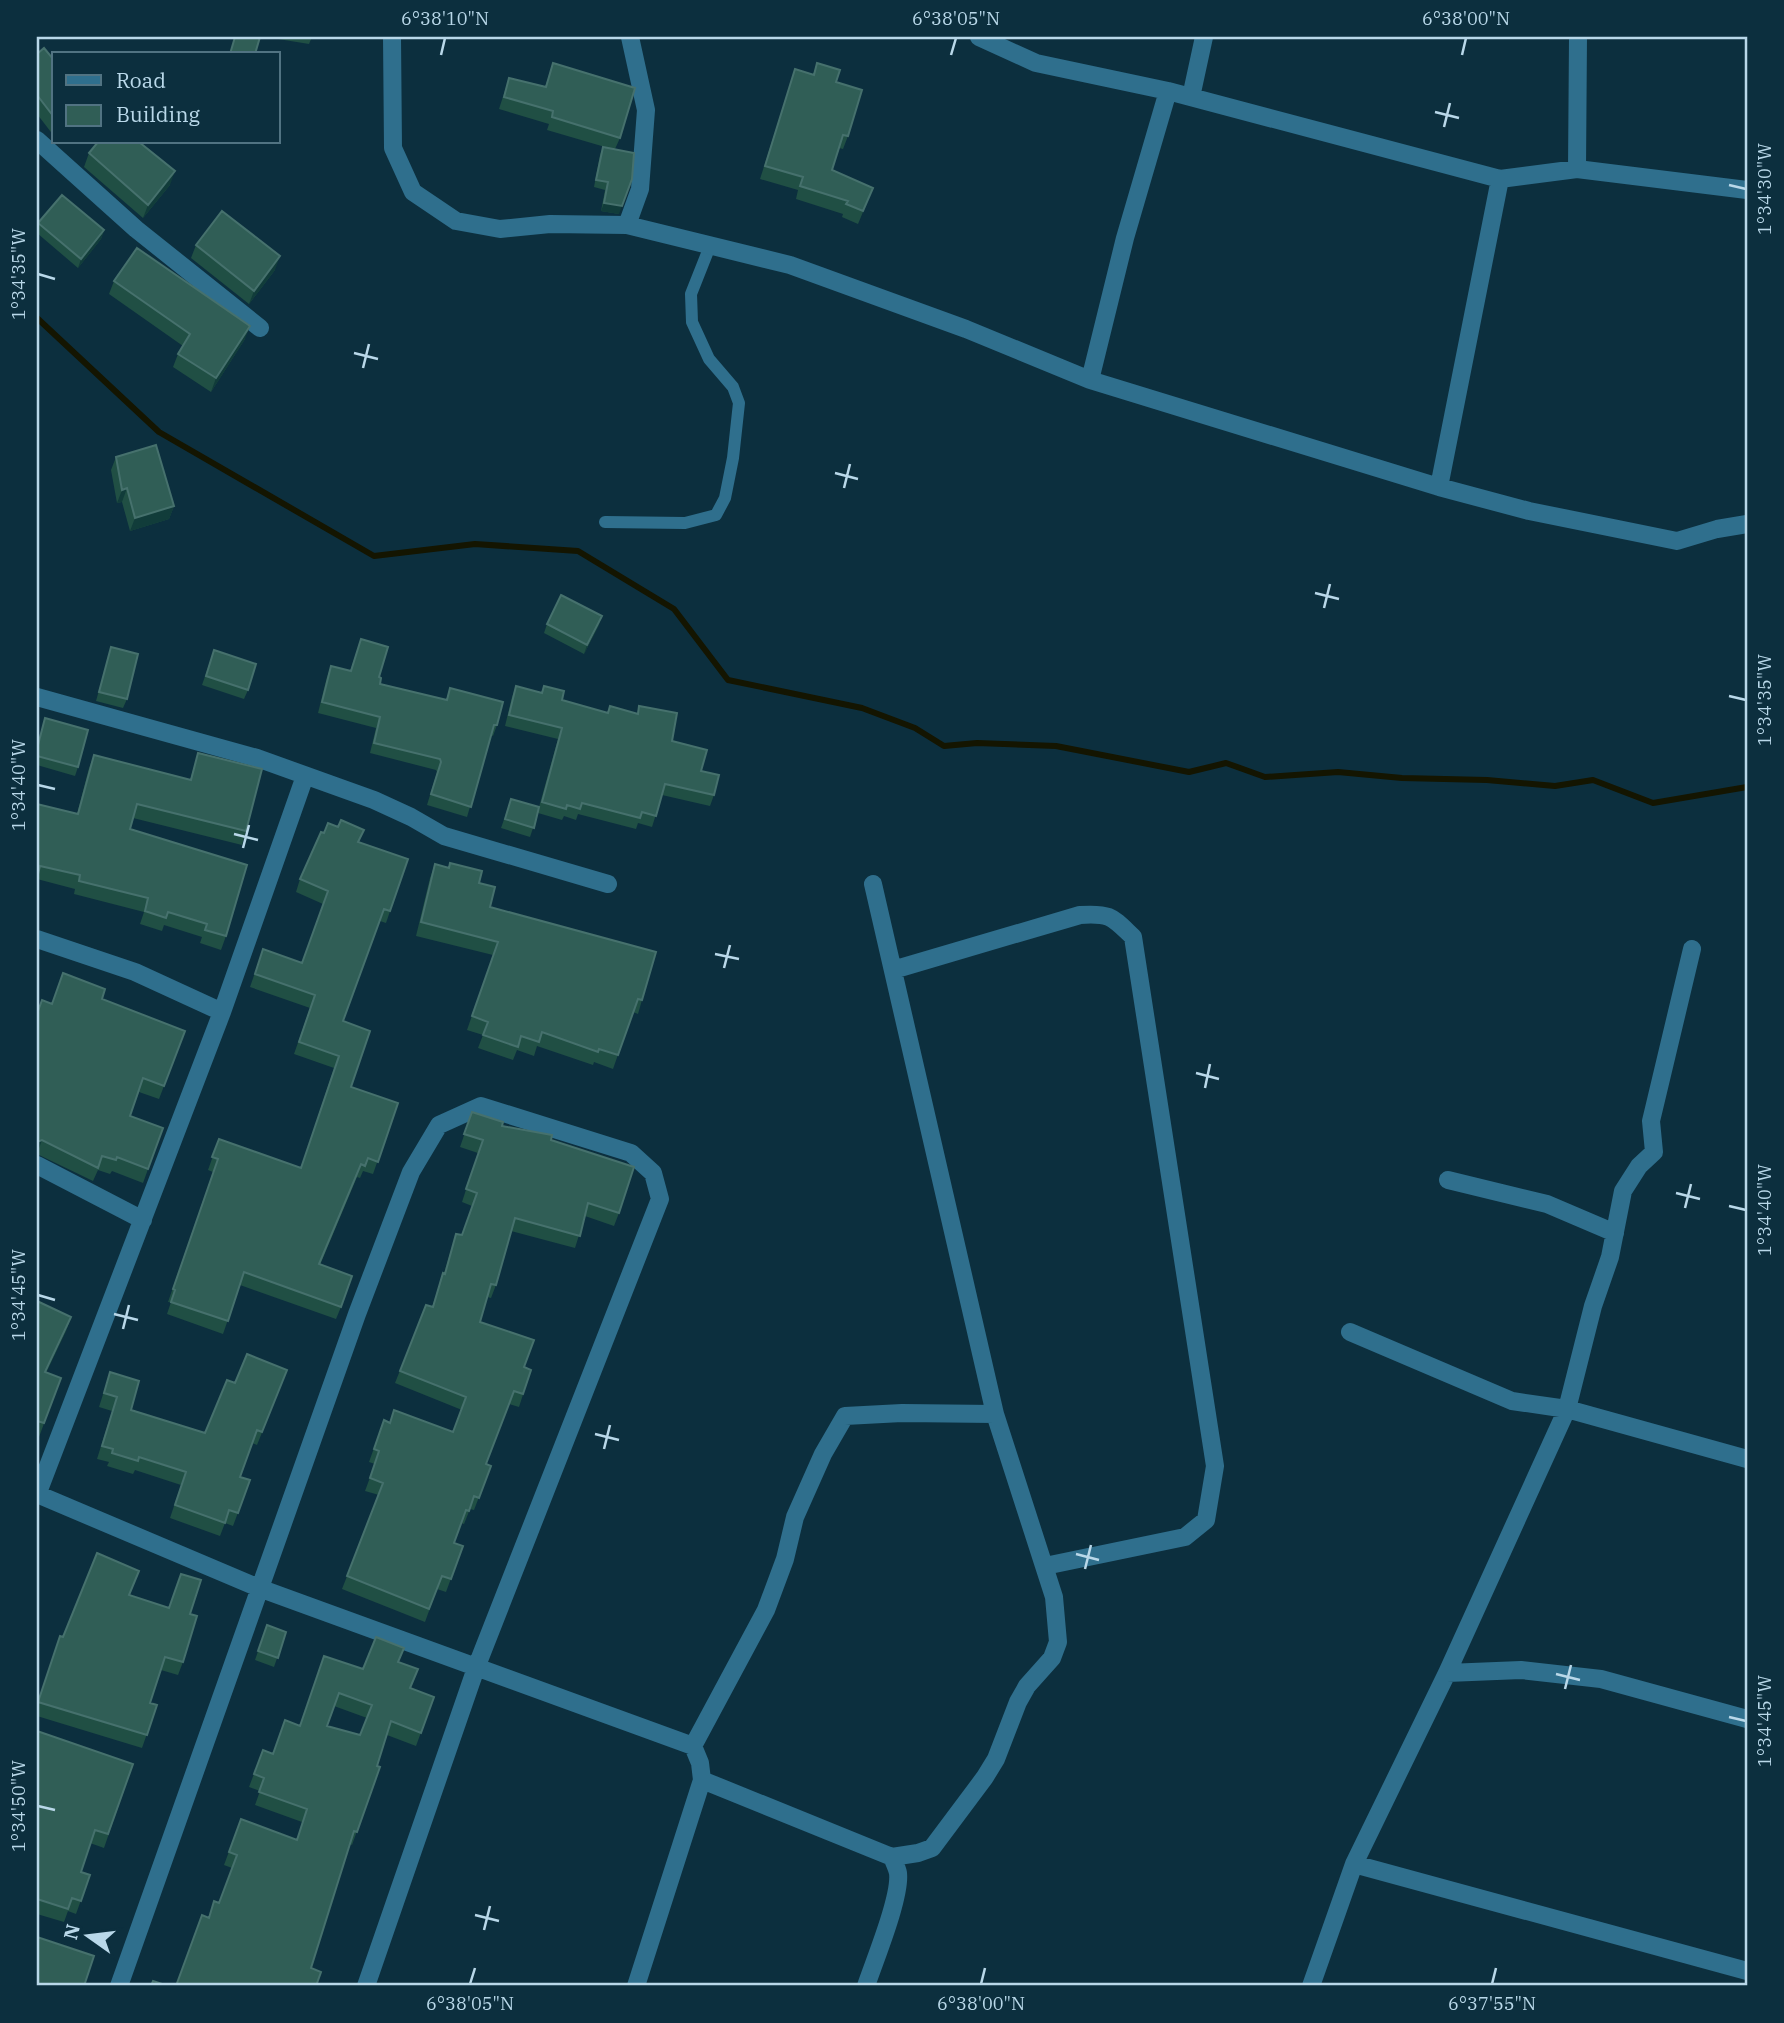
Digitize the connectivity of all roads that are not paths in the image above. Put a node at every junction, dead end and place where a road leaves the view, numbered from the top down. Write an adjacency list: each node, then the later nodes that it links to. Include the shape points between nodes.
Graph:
1 (393, 37): 12 (street, via 393,148 413,192 456,221 500,229)
2 (630, 37): 12 (street, via 646,110 640,189)
3 (979, 37): 6 (street, via 1036,63)
4 (1204, 37): 7 (street)
5 (1578, 37): 9 (street)
6 (1168, 91): 7 (street); 15 (street)
7 (1191, 97): 10 (street)
8 (37, 140): 14 (street, via 136,229)
9 (1577, 169): 10 (street); 11 (street)
10 (1500, 178): 16 (street)
11 (1747, 190)
12 (626, 225): 13 (street)
13 (710, 246): 15 (street, via 790,265); 17 (lane, via 691,295 692,322 709,359 733,387 739,403 725,498 716,515 685,523)
14 (260, 328)
15 (1090, 380): 16 (street)
16 (1439, 487): 18 (street, via 1677,541)
17 (606, 522)
18 (1747, 524)
19 (37, 697): 20 (street, via 257,758)
20 (305, 776): 21 (street, via 374,800 444,836); 26 (street)
21 (608, 884)
22 (873, 884): 25 (street)
23 (37, 939): 26 (street, via 135,972)
24 (1692, 949): 30 (street, via 1651,1121 1654,1152 1623,1191)
25 (893, 970): 33 (street); 36 (street, via 1080,915 1112,917 1133,937 1215,1466 1206,1520 1185,1537)
26 (222, 1012): 29 (street)
27 (37, 1165): 29 (street)
28 (1448, 1180): 30 (street, via 1547,1204)
29 (143, 1220): 35 (street)
30 (1615, 1233): 32 (street)
31 (1350, 1332): 32 (street, via 1512,1401)
32 (1567, 1409): 34 (street); 39 (street)
33 (995, 1414): 36 (street); 41 (street, via 845,1416 795,1517 766,1610)
34 (1747, 1460)
35 (37, 1494): 37 (street)
36 (1045, 1566): 43 (street, via 1058,1623 1052,1658 1027,1686 985,1777 932,1848)
37 (259, 1588): 38 (street); 38 (street, via 411,1172 439,1125 481,1106 631,1153 653,1173 660,1199); 46 (street)
38 (476, 1668): 41 (street); 47 (street)
39 (1447, 1673): 40 (street, via 1521,1670 1601,1679); 44 (street)
40 (1747, 1719)
41 (693, 1746): 42 (street)
42 (702, 1780): 43 (street); 48 (street)
43 (892, 1857): 49 (street, via 898,1875 891,1910)
44 (1353, 1864): 45 (street); 50 (street)
45 (1747, 1971)
46 (119, 1986)
47 (366, 1986)
48 (636, 1986)
49 (866, 1986)
50 (1311, 1986)

